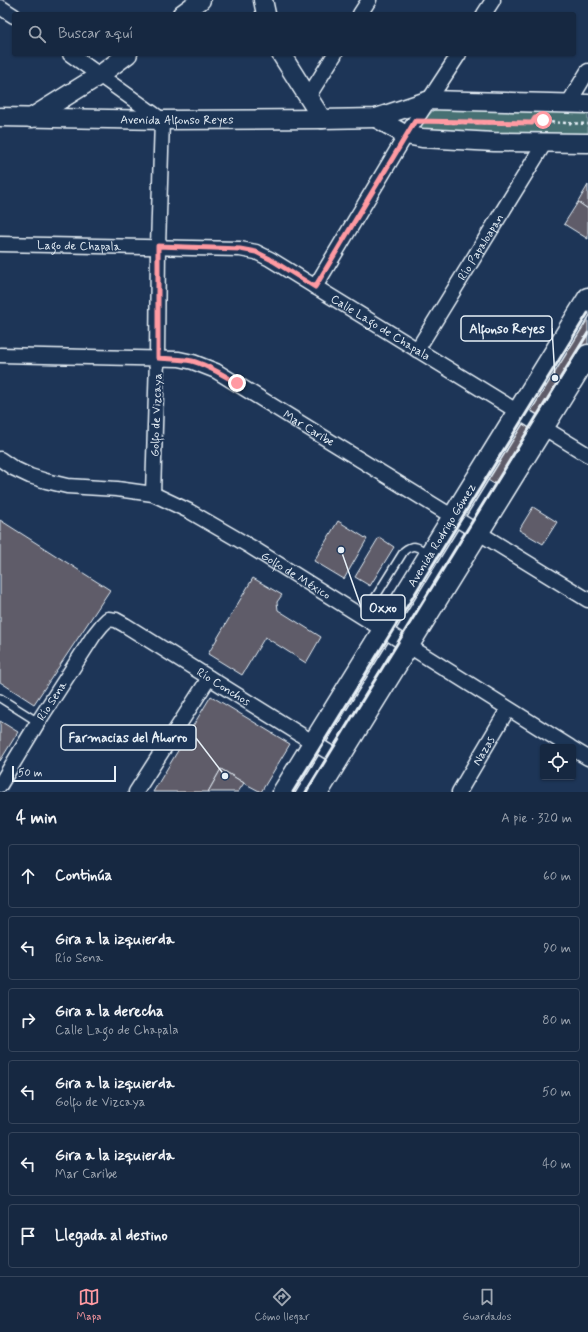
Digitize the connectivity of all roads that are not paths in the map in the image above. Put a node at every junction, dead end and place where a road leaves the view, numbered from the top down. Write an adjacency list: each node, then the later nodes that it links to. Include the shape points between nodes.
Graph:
1 (263, 0): 5 (street)
2 (368, 0): 6 (street)
3 (493, 0): 7 (street)
4 (0, 7): 8 (street)
5 (266, 12)
6 (361, 12)
7 (485, 12)
8 (12, 15)
9 (73, 56): 15 (street)
10 (125, 56): 15 (street)
11 (282, 56): 16 (street)
12 (334, 56): 16 (street)
13 (458, 56): 17 (street)
14 (588, 71): 18 (street)
15 (100, 75): 20 (street); 23 (street)
16 (308, 97): 22 (street)
17 (430, 100): 18 (street); 21 (street); 24 (street)
18 (578, 104)
19 (0, 117): 20 (street, Avenida Alfonso Reyes)
20 (31, 118): 23 (street, Avenida Alfonso Reyes)
21 (376, 118): 22 (street, Avenida Alfonso Reyes); 24 (street)
22 (322, 119): 23 (street, Avenida Alfonso Reyes)
23 (162, 120): 28 (street, Golfo de Vizcaya)
24 (411, 128): 25 (street, via 437,140); 29 (street)
25 (546, 139): 26 (street); 31 (street, Río Papaloapan)
26 (588, 143)
27 (0, 244): 28 (street, Lago de Chapala)
28 (158, 246): 29 (street, Calle Lago de Chapala, via 240,249 256,252); 34 (street, Golfo de Vizcaya)
29 (315, 287): 31 (street, Calle Lago de Chapala)
30 (588, 298): 35 (main road, Avenida Rodrigo Gómez)
31 (417, 350): 35 (street, Calle Lago de Chapala)
32 (0, 355): 34 (street, Mar Caribe)
33 (588, 355): 36 (main road)
34 (158, 358): 39 (street, Golfo de Vizcaya); 40 (street, Mar Caribe, via 193,362 216,371)
35 (517, 411): 36 (street, Calle Lago de Chapala); 40 (main road, Avenida Rodrigo Gómez)
36 (543, 428): 37 (street, Calle Lago de Chapala); 41 (main road)
37 (588, 455)
38 (0, 459): 39 (street, Golfo de México, via 46,482)
39 (153, 494): 44 (street, Golfo de México, via 212,523)
40 (453, 517): 41 (street, Mar Caribe); 42 (main road, Avenida Rodrigo Gómez)
41 (478, 533): 43 (street, Mar Caribe); 47 (main road)
42 (430, 555): 44 (lane, via 414,546 404,551); 46 (main road, Avenida Rodrigo Gómez)
43 (588, 600)
44 (363, 617): 46 (street, Golfo de México)
45 (108, 619): 48 (street, Río Conchos, via 116,620); 51 (street, Río Sena, via 94,635)
46 (383, 630): 47 (street, Golfo de México); 52 (main road, Avenida Rodrigo Gómez)
47 (408, 645): 50 (street, Golfo de México); 55 (main road)
48 (209, 678): 52 (street, Río Conchos); 58 (street)
49 (0, 698): 51 (lane)
50 (508, 709): 53 (street, Golfo de México); 61 (street, Nazas)
51 (38, 722): 57 (street, Río Sena)
52 (314, 743): 55 (street, Río Conchos); 59 (main road, Avenida Rodrigo Gómez)
53 (565, 744)
54 (576, 751): 56 (street)
55 (338, 758): 60 (main road)
56 (588, 758)
57 (0, 785)
58 (136, 792)
59 (283, 792)
60 (318, 792)
61 (459, 792)

